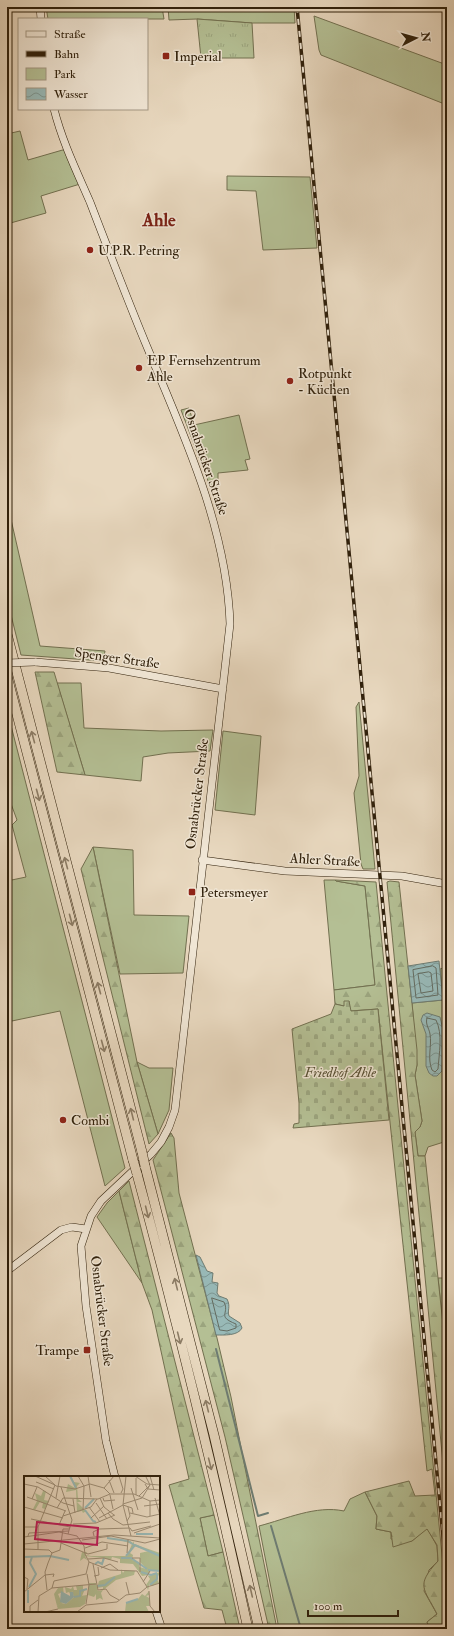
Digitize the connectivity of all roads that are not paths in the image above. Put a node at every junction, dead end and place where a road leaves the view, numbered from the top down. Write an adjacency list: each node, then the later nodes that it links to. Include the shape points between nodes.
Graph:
1 (40, 7): 2 (main road)
2 (41, 18)
3 (54, 110): 7 (main road, Osnabrücker Straße, via 206,495 229,607 230,624)
4 (7, 634): 16 (highway, one-way to 4, bridge, via 236,1525 142,1152)
5 (7, 663): 7 (main road, Spenger Straße, bridge, via 35,662 109,668)
6 (7, 676): 15 (highway, one-way to 15, bridge, via 137,1174 226,1528)
7 (223, 689): 8 (main road, Osnabrücker Straße)
8 (202, 860): 9 (main road, Ahler Straße, via 291,872 402,876); 10 (main road, Osnabrücker Straße, via 173,1118 161,1142 151,1154 101,1201)
9 (447, 884)
10 (86, 1229): 11 (main road, via 72,1227 61,1230); 12 (main road, Osnabrücker Straße, via 81,1246 84,1292 106,1441)
11 (7, 1271)
12 (115, 1476)
13 (156, 1612): 14 (main road)
14 (162, 1629)
15 (248, 1629)
16 (259, 1629)

